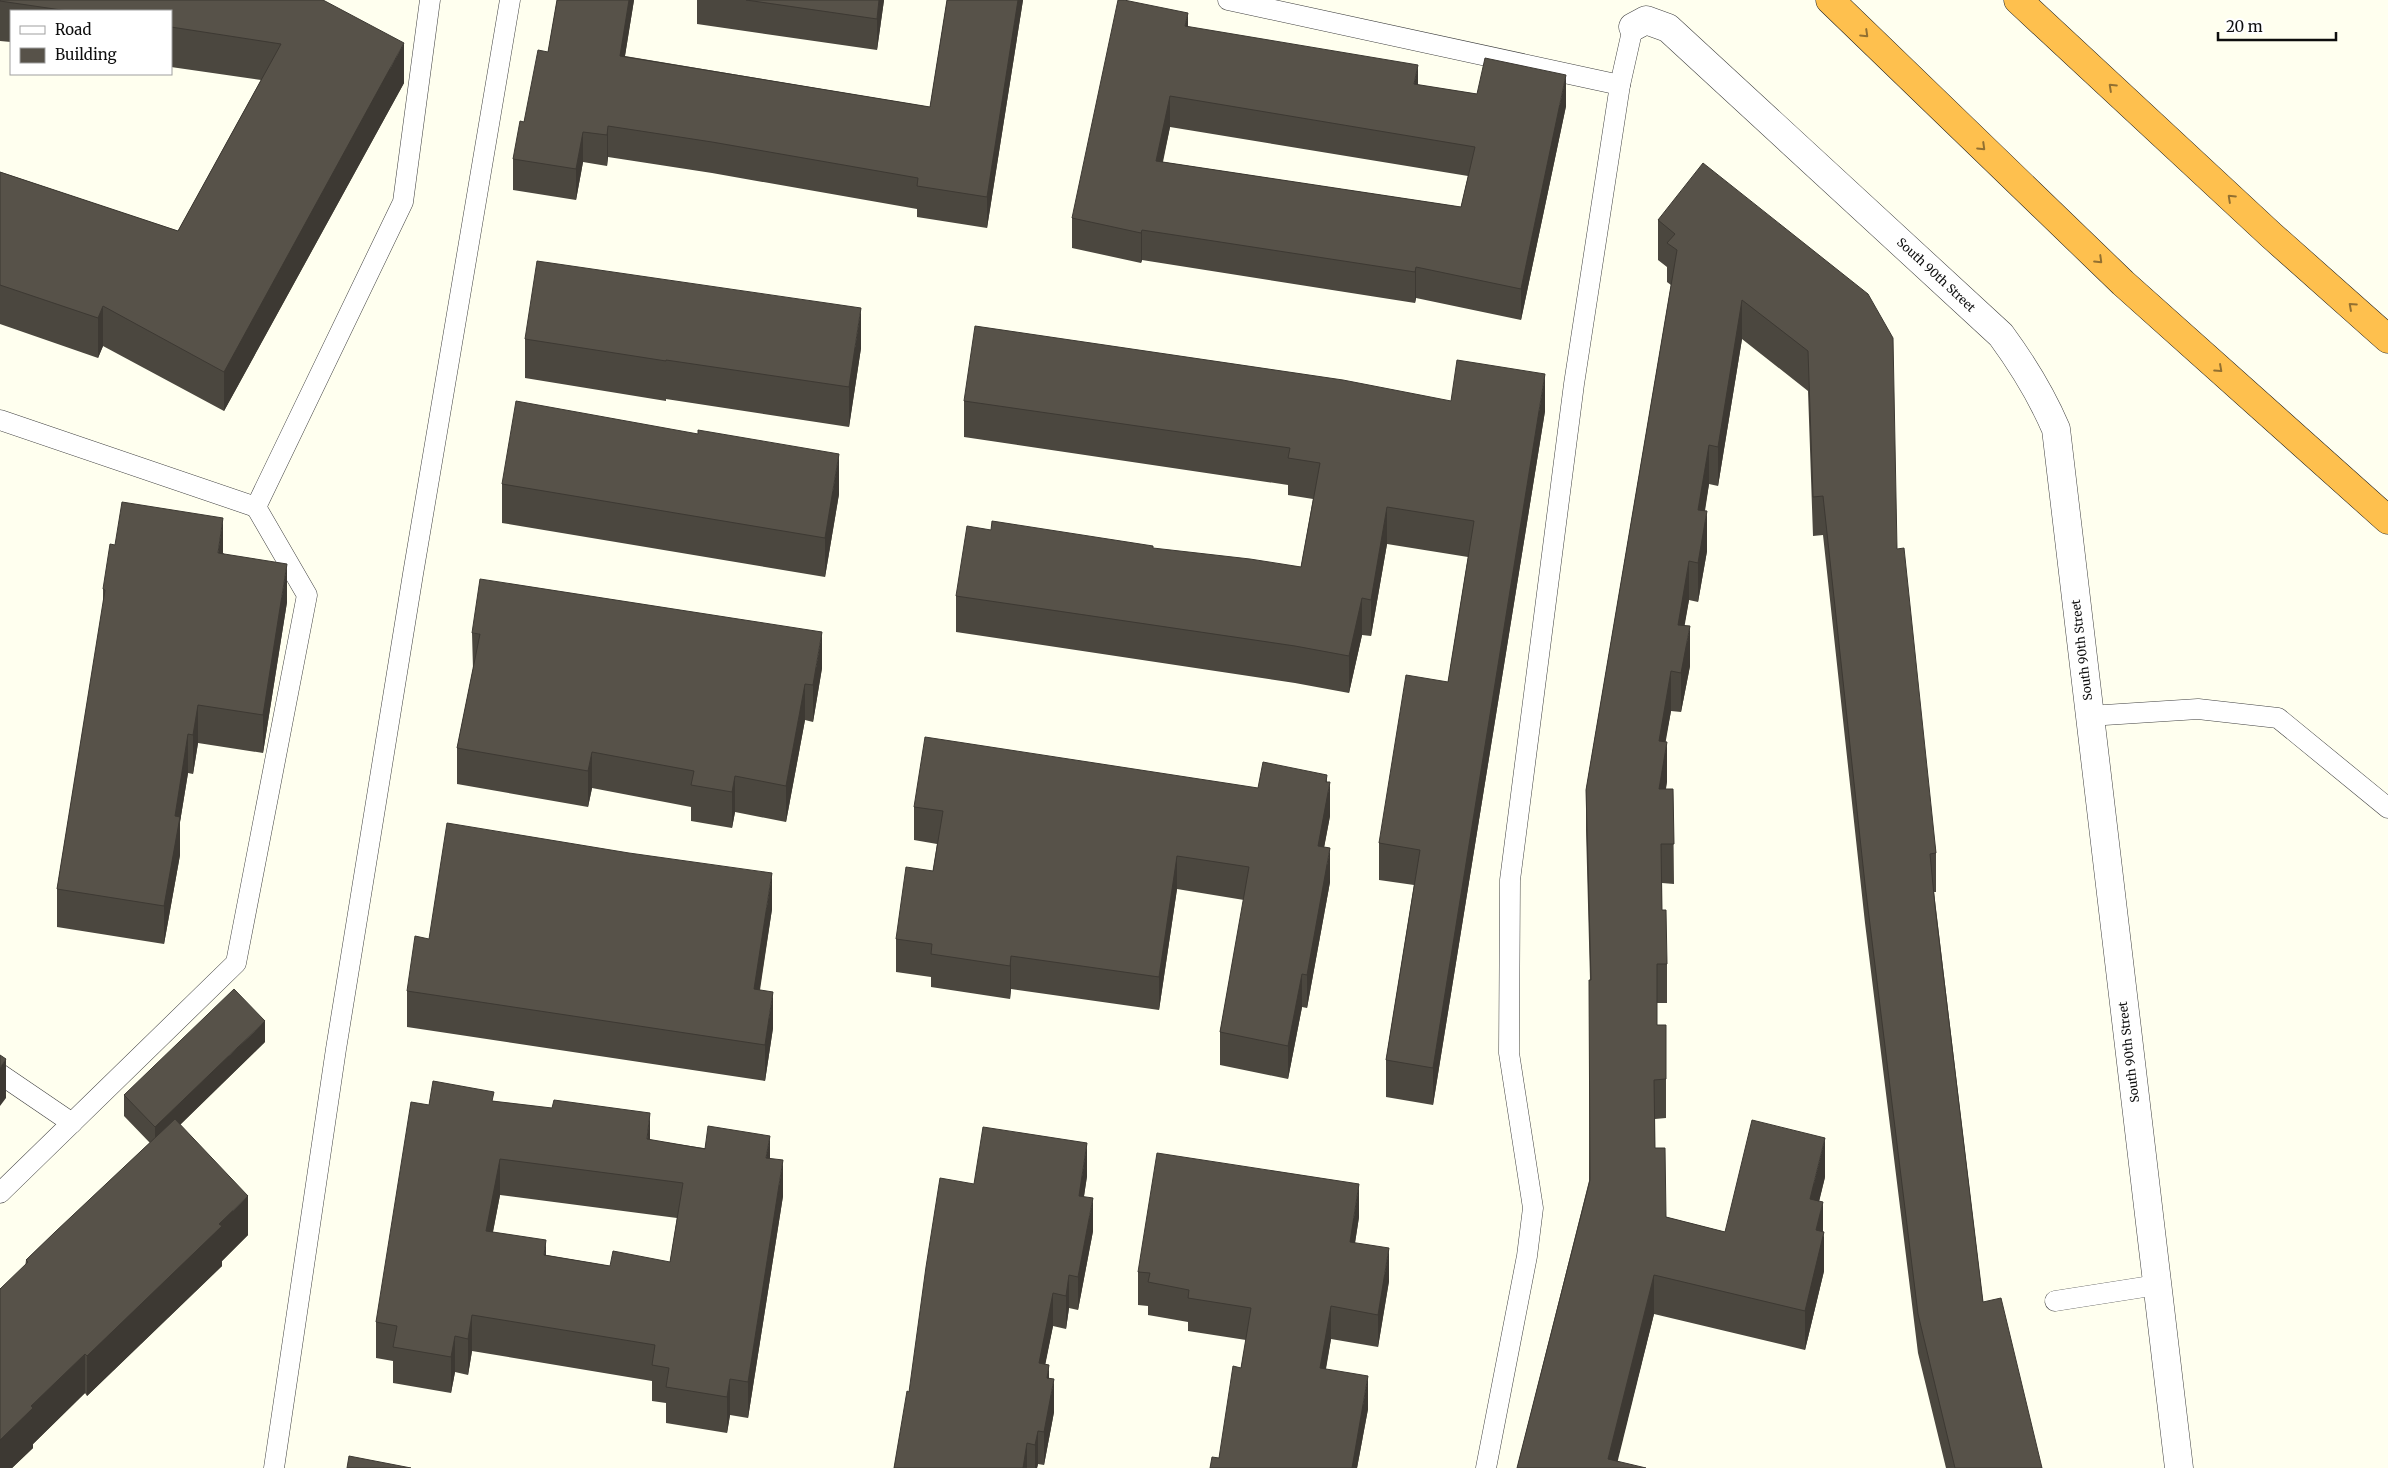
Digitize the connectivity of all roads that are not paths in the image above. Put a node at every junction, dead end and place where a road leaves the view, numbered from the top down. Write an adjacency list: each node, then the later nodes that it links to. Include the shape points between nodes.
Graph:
1 (430, 0): 10 (lane, via 403,202)
2 (510, 0): 19 (lane, via 411,584)
3 (1228, 0): 7 (lane)
4 (1830, 0): 11 (highway, one-way to 11, via 2123,283)
5 (2018, 0): 8 (highway, one-way to 5)
6 (1633, 27): 7 (lane); 12 (street, South 90th Street, via 1646,20 1668,28 2001,335 2026,368 2056,429)
7 (1620, 85): 20 (lane, via 1574,384 1510,880 1509,1053 1533,1208 1527,1256)
8 (2388, 339)
9 (0, 420): 10 (lane)
10 (256, 507): 15 (lane, via 307,595 236,963)
11 (2388, 520)
12 (2090, 716): 13 (lane, via 2198,708 2278,718); 17 (street, South 90th Street)
13 (2388, 808)
14 (0, 1074): 15 (lane)
15 (72, 1123): 16 (lane)
16 (0, 1193)
17 (2157, 1285): 18 (lane); 21 (street, South 90th Street)
18 (2055, 1301)
19 (274, 1468)
20 (1486, 1468)
21 (2179, 1468)

